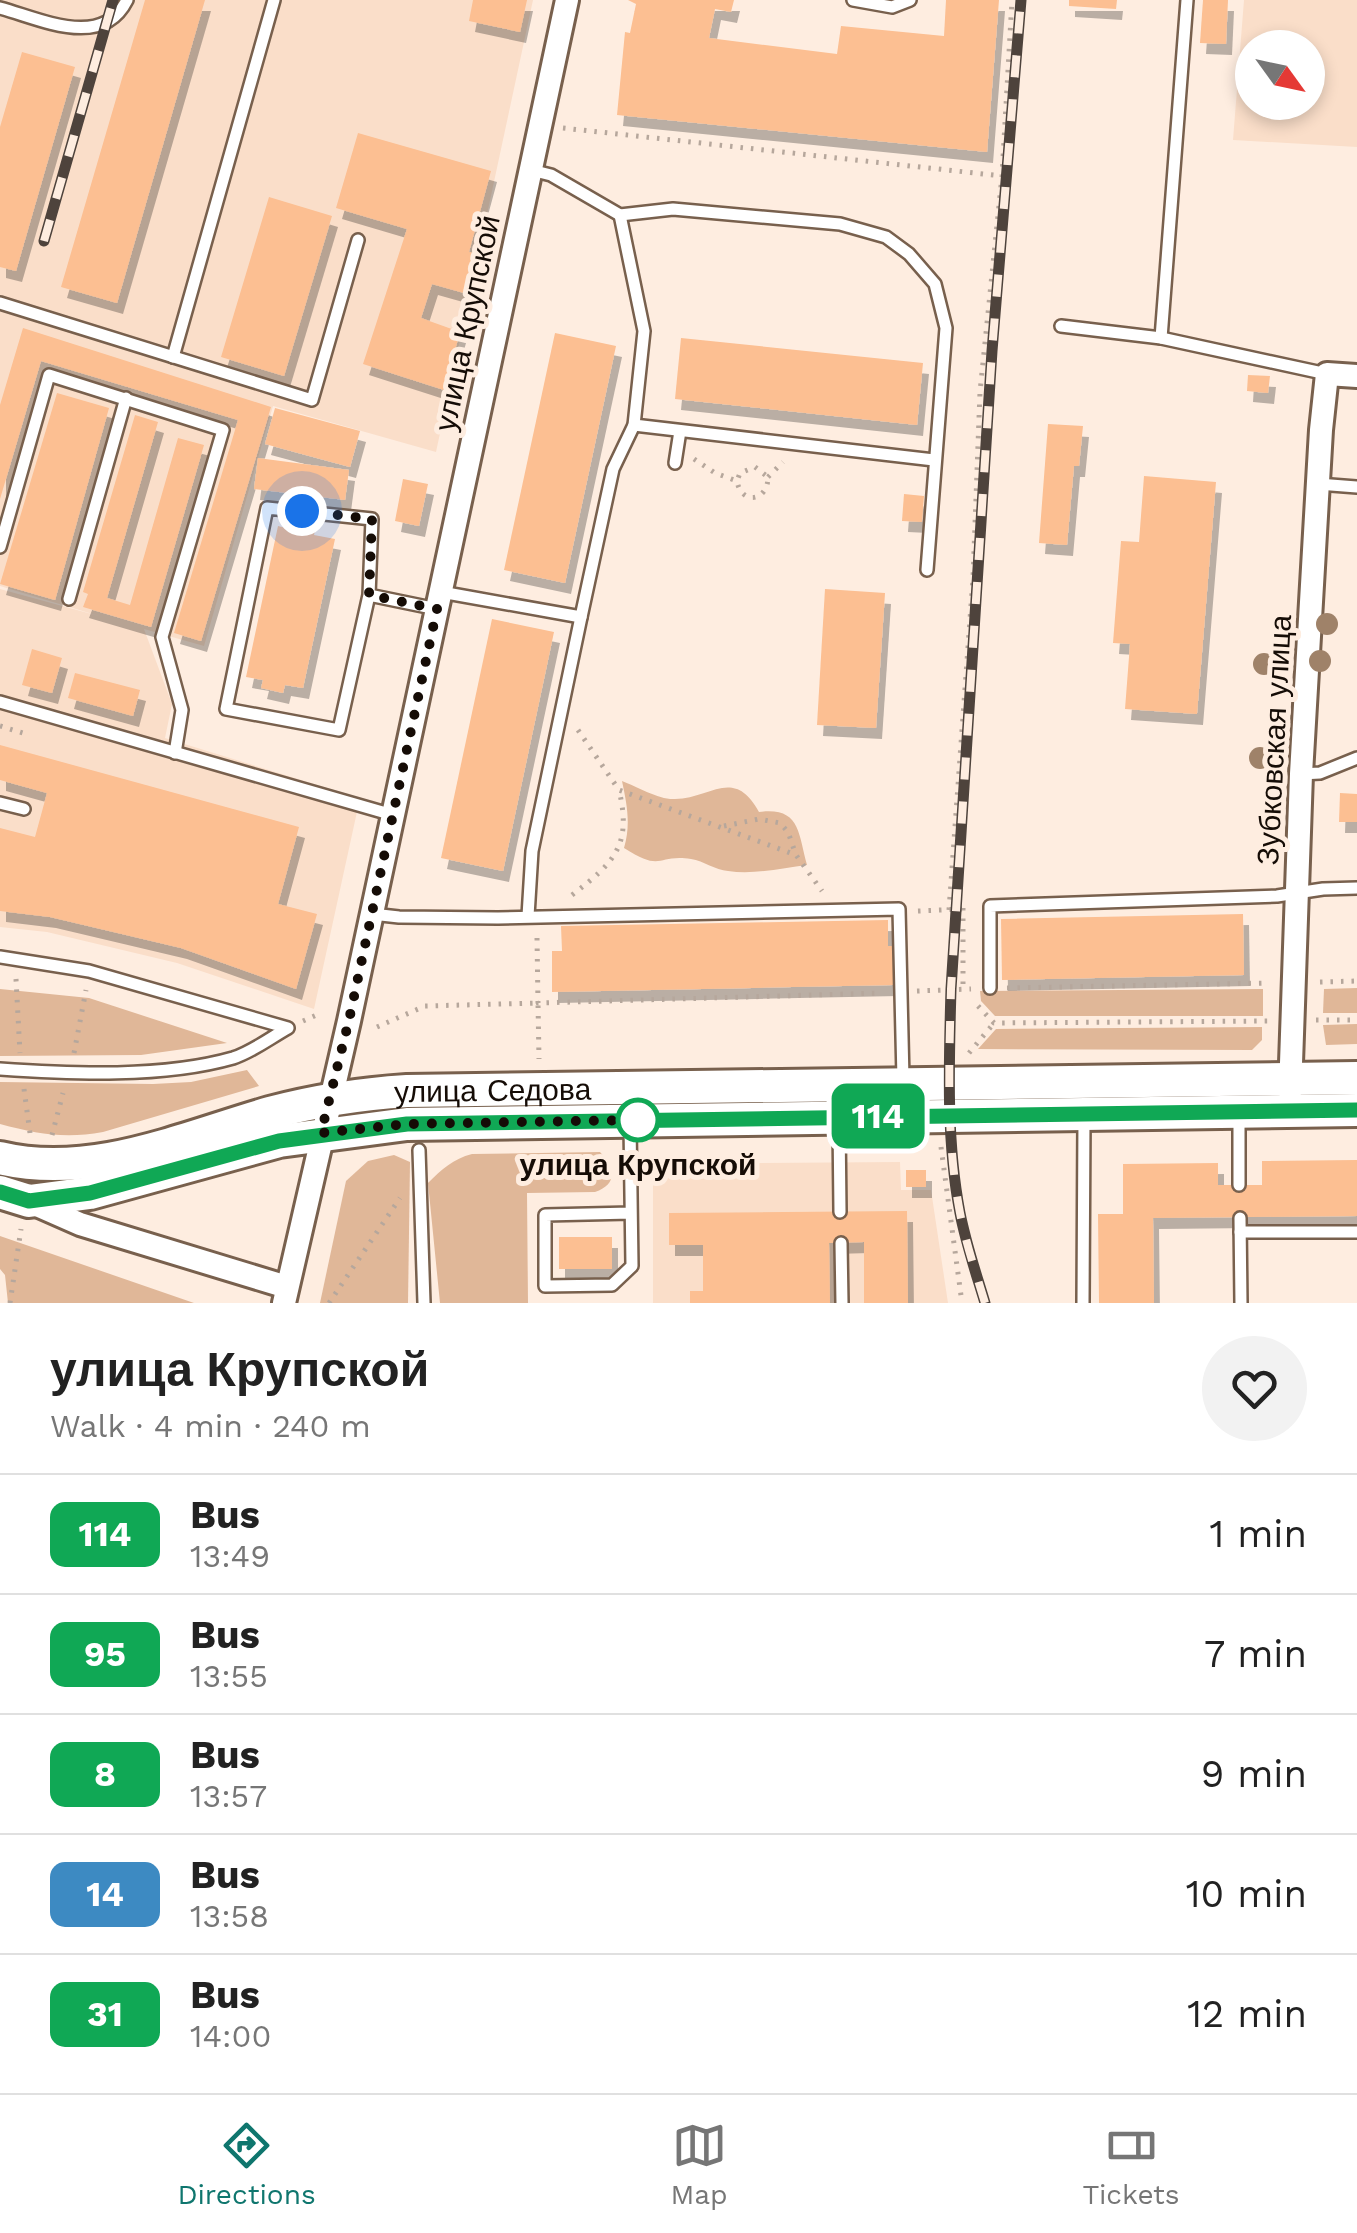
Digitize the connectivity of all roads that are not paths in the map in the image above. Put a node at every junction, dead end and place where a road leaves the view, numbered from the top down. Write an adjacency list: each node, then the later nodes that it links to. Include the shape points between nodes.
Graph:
1 (127, 0): 7 (lane, via 106,24 83,30)
2 (274, 0): 14 (lane)
3 (567, 0): 8 (street, улица Крупской)
4 (853, 0): 5 (lane, via 892,7)
5 (910, 0)
6 (1188, 0): 13 (lane)
7 (0, 8)
8 (531, 170): 9 (lane); 28 (street, улица Крупской)
9 (620, 215): 18 (lane, via 644,331); 20 (lane, via 673,209 840,224 886,238 909,254 935,284 946,328)
10 (358, 240): 14 (lane, via 312,400)
11 (0, 303): 14 (lane)
12 (1060, 326): 13 (lane)
13 (1160, 338): 15 (lane)
14 (173, 357)
15 (1327, 374): 16 (street); 22 (street, Зубковская улица)
16 (1357, 376)
17 (126, 398): 24 (lane, via 49,376); 27 (lane); 32 (lane, via 224,430 162,637 182,710)
18 (634, 425): 19 (lane); 29 (lane, via 613,469)
19 (680, 437): 20 (lane); 21 (lane)
20 (934, 460): 25 (lane)
21 (675, 463)
22 (1318, 484): 23 (lane); 34 (street, Зубковская улица)
23 (1357, 487)
24 (0, 547)
25 (927, 570)
26 (369, 595): 26 (lane, via 339,730 226,709 267,508 372,519); 28 (lane)
27 (68, 599)
28 (439, 601): 29 (lane); 37 (street, улица Крупской)
29 (581, 616): 41 (lane, via 532,851)
30 (2, 702): 31 (lane); 32 (lane)
31 (0, 718)
32 (175, 753): 37 (lane)
33 (1357, 758): 34 (lane)
34 (1301, 774): 39 (street, Зубковская улица)
35 (0, 803): 36 (lane)
36 (24, 809)
37 (393, 815): 40 (street, улица Крупской)
38 (1357, 888): 39 (lane)
39 (1296, 895): 43 (lane, via 990,906); 47 (street, Зубковская улица)
40 (372, 914): 41 (lane); 48 (street, улица Крупской)
41 (537, 916): 46 (lane, via 899,909)
42 (0, 957): 44 (lane, via 89,971 288,1028 237,1057 190,1067)
43 (990, 988)
44 (0, 1068)
45 (1357, 1078): 47 (main road, улица Седова)
46 (903, 1084): 47 (main road, улица Седова); 48 (main road, улица Седова, via 407,1091)
47 (1290, 1095): 49 (main road, улица Седова); 50 (main road, улица Седова)
48 (329, 1099): 54 (street, улица Крупской); 56 (main road, улица Седова, via 88,1163 39,1166)
49 (1357, 1110)
50 (1239, 1111): 51 (main road, улица Седова); 57 (lane)
51 (1084, 1113): 52 (main road, улица Седова); 68 (lane)
52 (839, 1116): 53 (main road, улица Седова); 59 (lane)
53 (630, 1120): 54 (main road, улица Седова, via 407,1124); 60 (lane)
54 (321, 1133): 58 (main road, улица Седова); 65 (street, улица Крупской)
55 (419, 1150): 66 (lane)
56 (0, 1158)
57 (1240, 1185)
58 (17, 1207): 65 (street)
59 (840, 1212)
60 (631, 1213): 60 (lane, via 632,1266 612,1285 546,1286 545,1215)
61 (1240, 1218): 62 (lane)
62 (1240, 1232): 63 (lane); 69 (lane)
63 (1357, 1232)
64 (841, 1243): 67 (lane)
65 (285, 1295)
66 (424, 1303)
67 (842, 1303)
68 (1083, 1303)
69 (1240, 1303)

